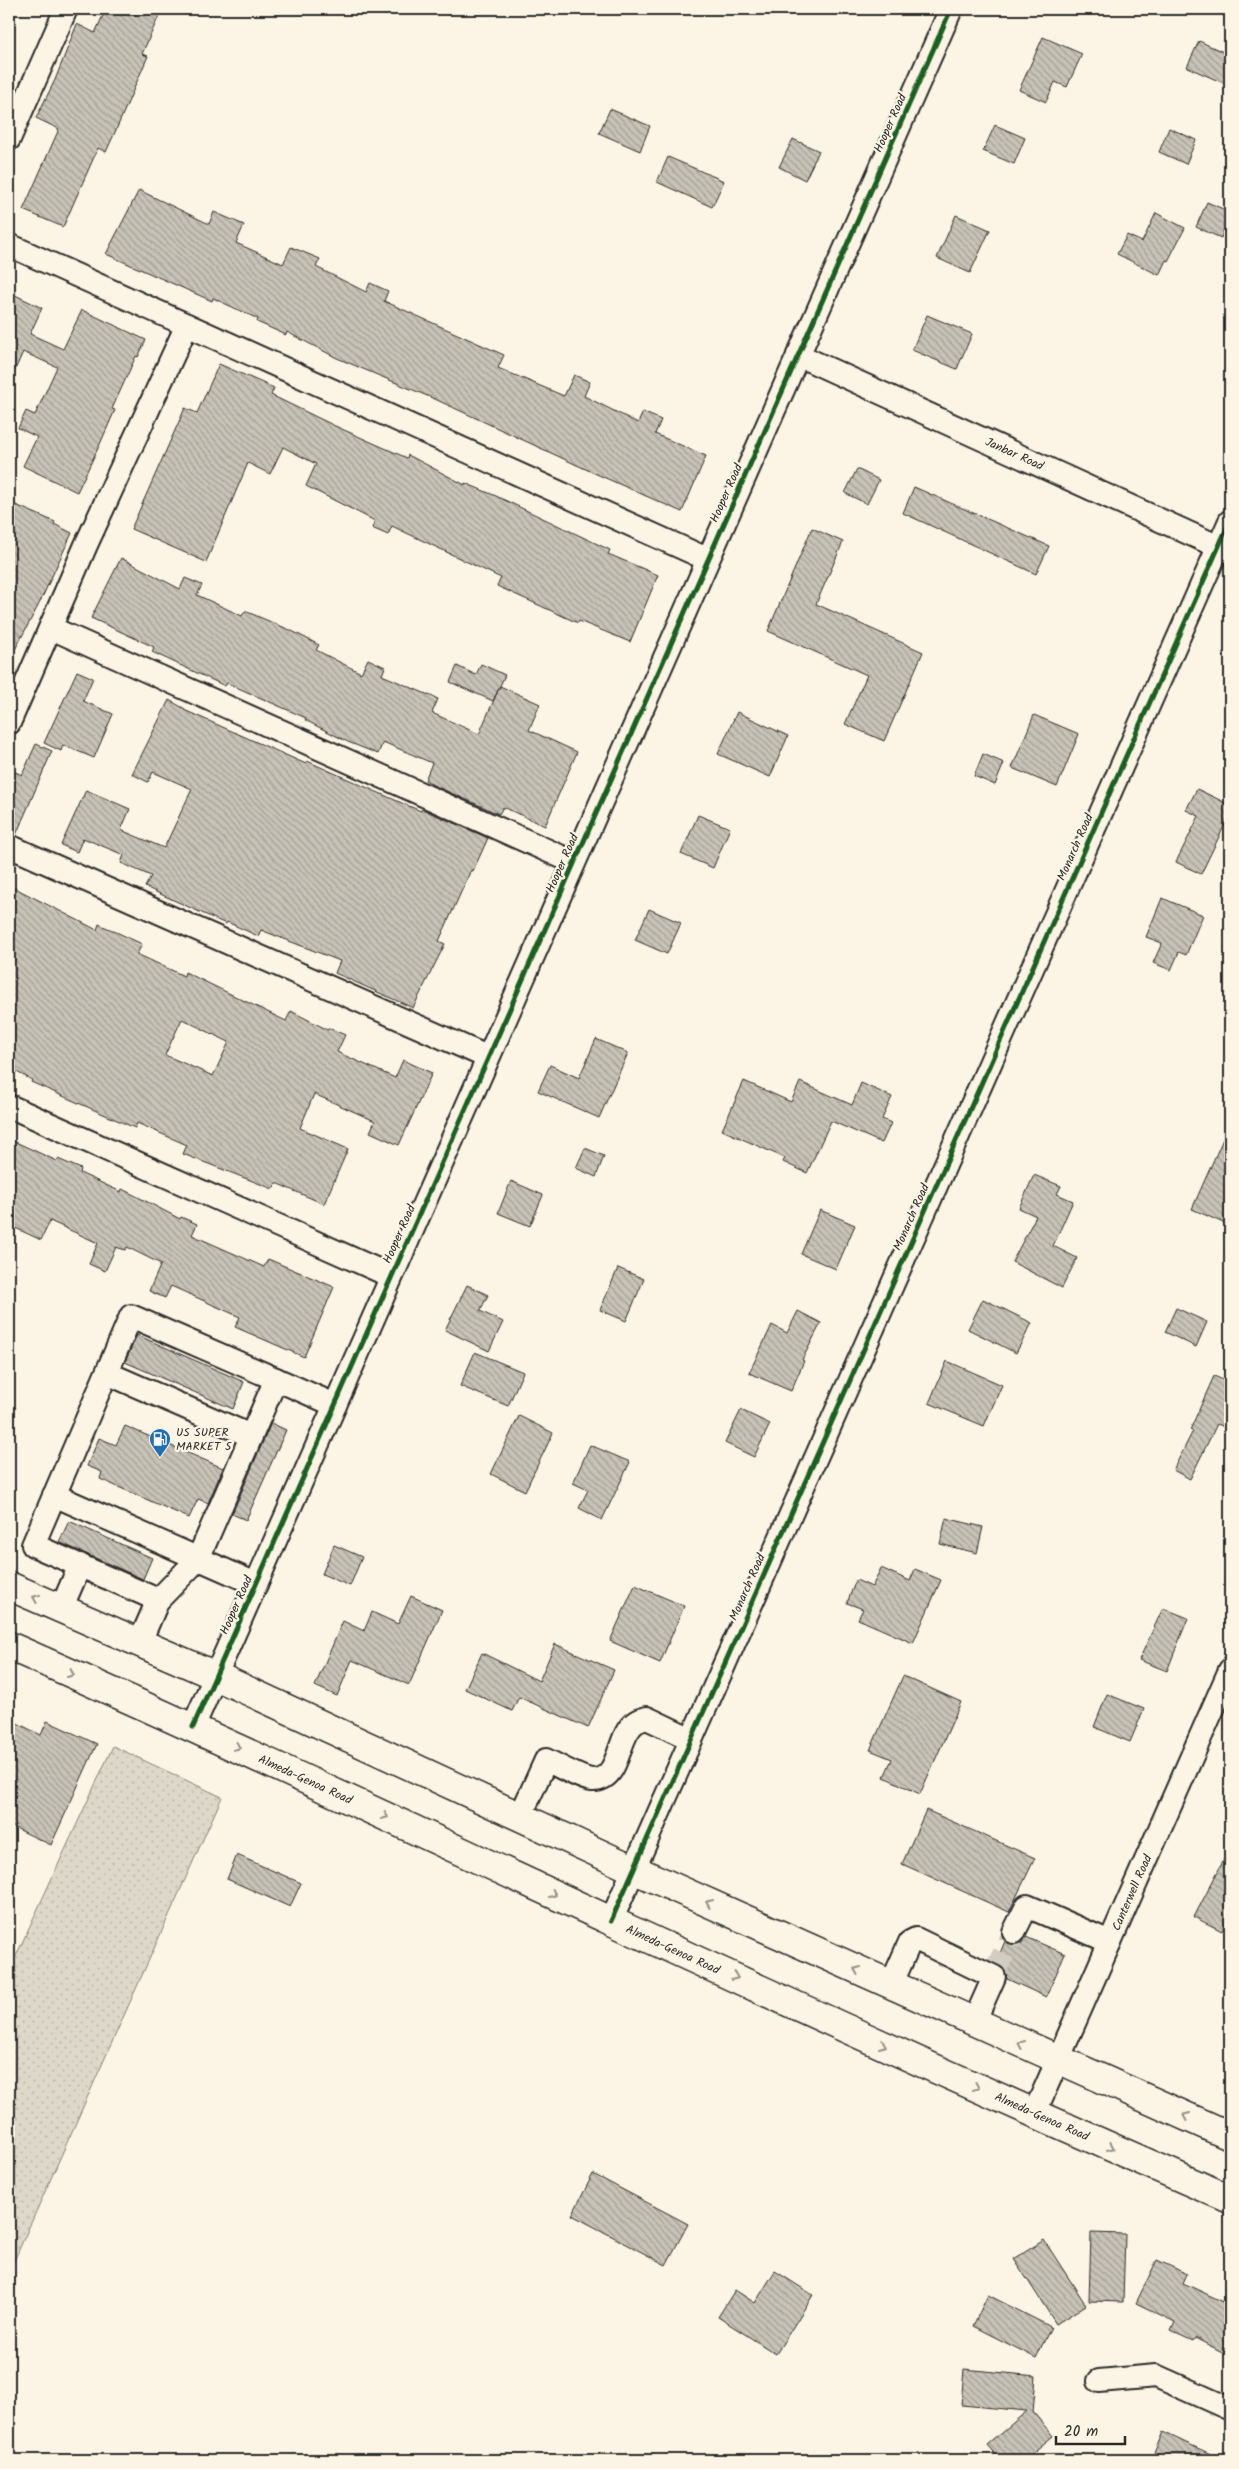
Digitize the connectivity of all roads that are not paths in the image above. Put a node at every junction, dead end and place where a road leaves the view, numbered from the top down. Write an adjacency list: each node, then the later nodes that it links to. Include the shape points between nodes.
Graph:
1 (66, 9): 3 (street)
2 (951, 9): 7 (street, Hooper Road)
3 (15, 107): 4 (street)
4 (9, 139)
5 (9, 245): 6 (street)
6 (187, 325): 10 (street); 11 (street)
7 (798, 355): 9 (street, Janbar Road); 10 (street, Hooper Road)
8 (1230, 521): 9 (street, Monarch Road)
9 (1225, 549): 34 (street, Monarch Road)
10 (707, 559): 14 (street, Hooper Road)
11 (51, 628): 12 (street); 14 (street)
12 (9, 723)
13 (9, 846): 15 (street)
14 (573, 862): 15 (street, Hooper Road)
15 (487, 1057): 17 (street, Hooper Road)
16 (9, 1106): 17 (street)
17 (391, 1276): 20 (street, Hooper Road)
18 (107, 1373): 19 (street, via 131,1316); 21 (street); 22 (street)
19 (276, 1379): 20 (street); 21 (street)
20 (335, 1405): 25 (street, Hooper Road)
21 (251, 1436): 23 (street)
22 (54, 1496): 23 (street); 24 (street, via 33,1544)
23 (198, 1559): 25 (street); 27 (street)
24 (80, 1565): 27 (street); 28 (street)
25 (256, 1584): 32 (street, Hooper Road)
26 (9, 1586): 28 (main road, one-way to 26)
27 (158, 1600): 29 (street)
28 (61, 1609): 29 (main road)
29 (139, 1644): 32 (main road)
30 (9, 1646): 33 (main road, Almeda-Genoa Road, one-way to 33)
31 (1230, 1670): 39 (street, Canterwell Road)
32 (216, 1676): 33 (street, Hooper Road); 35 (main road)
33 (193, 1727): 37 (main road, Almeda-Genoa Road, one-way to 37)
34 (691, 1739): 35 (street, via 647,1718 630,1728 610,1772 602,1779 590,1780 546,1760); 36 (street, Monarch Road)
35 (520, 1817): 36 (main road)
36 (633, 1869): 37 (street, Monarch Road); 40 (main road, one-way to 36)
37 (611, 1921): 43 (main road, Almeda-Genoa Road, one-way to 43)
38 (1014, 1932): 39 (street, via 1027,1906)
39 (1110, 1942): 42 (street, Canterwell Road)
40 (891, 1985): 41 (main road); 41 (street, via 910,1942 916,1939 993,1974 995,1979)
41 (974, 2022): 42 (main road, one-way to 41)
42 (1057, 2060): 43 (street, Canterwell Road); 44 (main road, one-way to 42)
43 (1034, 2114): 45 (main road, Almeda-Genoa Road, one-way to 45)
44 (1230, 2136)
45 (1230, 2199)
46 (1099, 2381): 47 (street, via 1156,2376)
47 (1230, 2409)

